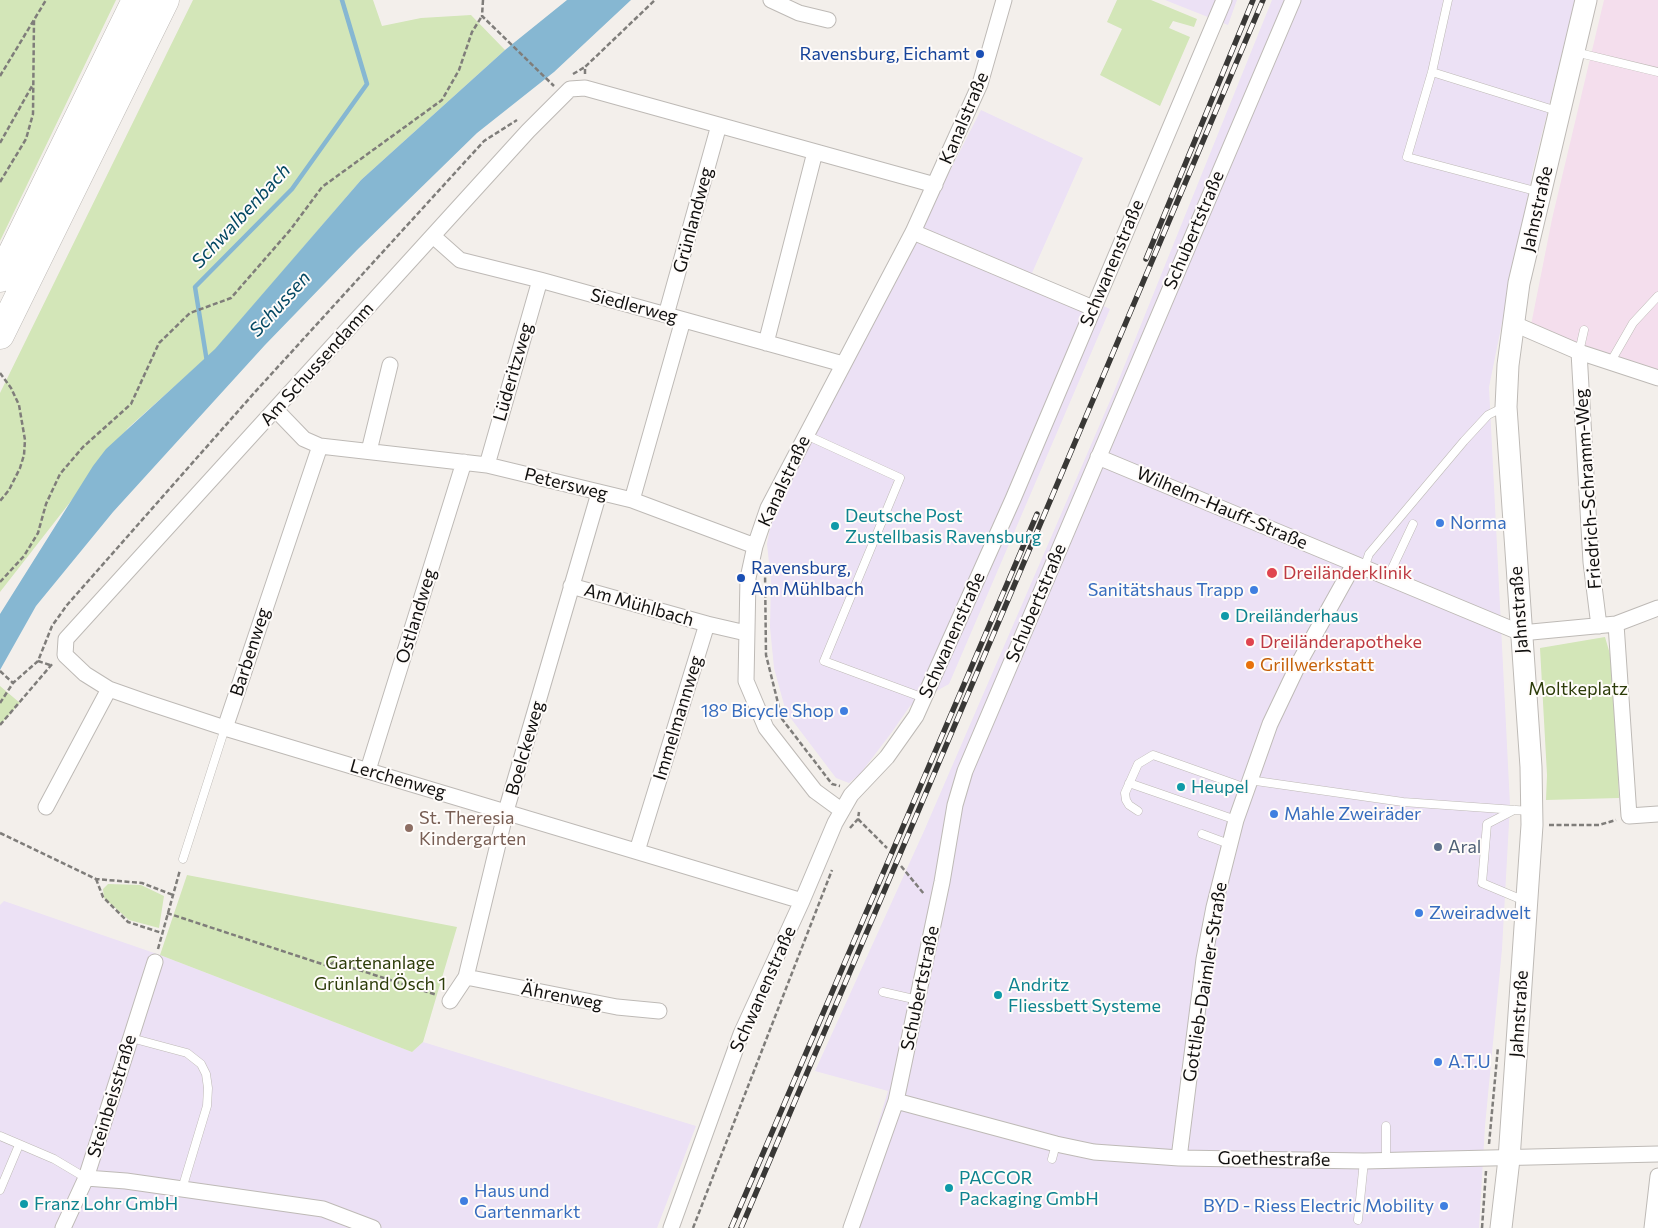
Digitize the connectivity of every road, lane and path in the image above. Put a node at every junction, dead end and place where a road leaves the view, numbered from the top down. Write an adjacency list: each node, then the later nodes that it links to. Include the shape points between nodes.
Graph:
1 (46, 0): 13 (path)
2 (136, 0): 32 (highway)
3 (165, 0): 40 (highway)
4 (483, 0): 12 (path)
5 (655, 0): 21 (path, via 585,66)
6 (771, 0): 14 (street, via 799,13)
7 (1004, 0): 28 (street, Kanalstraße, via 980,84)
8 (1224, 0): 35 (street, Schwanenstraße)
9 (1293, 0): 53 (street, Schubertstraße)
10 (1448, 0): 16 (lane)
11 (1586, 0): 15 (main road, Jahnstraße)
12 (482, 16): 20 (path); 63 (path, via 442,100 322,187 291,229 231,298 190,313 159,343 131,404 83,447 60,474 46,504 38,533 24,556)
13 (34, 20): 18 (path); 19 (path)
14 (828, 20)
15 (1573, 52): 17 (lane); 22 (main road, Jahnstraße)
16 (1432, 72): 22 (lane); 29 (lane, via 1407,157)
17 (1658, 72)
18 (0, 76)
19 (33, 85): 25 (path); 27 (path, via 33,114 26,139)
20 (555, 87)
21 (585, 88): 24 (street); 31 (street, Am Schussendamm, via 570,89)
22 (1559, 112): 29 (main road, Jahnstraße)
23 (521, 117): 72 (path, via 484,141 255,392 67,605 52,626)
24 (719, 125): 26 (street); 36 (street, Grünlandweg)
25 (0, 143)
26 (815, 152): 28 (street); 41 (street)
27 (0, 182)
28 (935, 185): 30 (street, Kanalstraße)
29 (1541, 192): 38 (main road, Jahnstraße)
30 (913, 232): 35 (street); 43 (street, Kanalstraße)
31 (433, 236): 33 (street, Siedlerweg, via 460,260); 48 (street, Am Schussendamm)
32 (0, 278)
33 (540, 280): 36 (street, Siedlerweg); 55 (street, Lüderitzweg)
34 (1658, 296): 44 (lane, via 1633,323)
35 (1093, 308): 76 (street, Schwanenstraße, via 1013,499)
36 (666, 315): 37 (street, Siedlerweg)
37 (683, 320): 41 (street, Siedlerweg); 58 (street)
38 (1512, 323): 42 (street); 49 (main road, Jahnstraße)
39 (1584, 330): 42 (lane)
40 (0, 335)
41 (766, 343): 43 (street, Siedlerweg)
42 (1579, 352): 44 (street); 68 (street, Friedrich-Schramm-Weg, via 1591,562)
43 (843, 364): 50 (street, Kanalstraße)
44 (1610, 364): 47 (street)
45 (390, 365): 52 (street)
46 (0, 374): 57 (path, via 19,405 25,440 20,468)
47 (1658, 378)
48 (276, 410): 51 (street, Petersweg, via 304,439); 71 (street, Am Schussendamm, via 66,639)
49 (1497, 411): 61 (lane); 70 (main road, Jahnstraße)
50 (806, 435): 60 (street, Kanalstraße, via 768,508); 76 (lane, via 900,478 824,661)
51 (320, 446): 52 (street, Petersweg); 79 (street, Barbenweg)
52 (369, 451): 54 (street, Petersweg)
53 (1098, 457): 61 (street, Wilhelm-Hauff-Straße); 104 (street, Schubertstraße, via 965,771 955,805)
54 (464, 462): 55 (street, Petersweg); 80 (street, Ostlandweg)
55 (487, 464): 56 (street, Petersweg)
56 (598, 493): 58 (street, Petersweg); 64 (street, Boelckeweg)
57 (0, 500)
58 (632, 500): 60 (street, Petersweg)
59 (1413, 524): 62 (lane)
60 (755, 546): 69 (street, Kanalstraße, via 748,578); 83 (path, via 765,560 766,656 782,719 832,784)
61 (1359, 566): 62 (street, Wilhelm-Hauff-Straße); 82 (street, Gottlieb-Daimler-Straße, via 1300,661 1270,724)
62 (1388, 578): 70 (street, Wilhelm-Hauff-Straße)
63 (0, 582)
64 (571, 586): 66 (street, Am Mühlbach); 86 (street, Boelckeweg)
65 (1658, 608): 67 (street, Wilhelm-Hauff-Straße)
66 (707, 624): 69 (street); 97 (street, Immelmannweg)
67 (1616, 624): 68 (street, Wilhelm-Hauff-Straße); 90 (street)
68 (1599, 626): 70 (street, Wilhelm-Hauff-Straße)
69 (746, 633): 85 (street, Kanalstraße, via 746,681 766,728 815,791)
70 (1521, 633): 89 (main road, Jahnstraße, via 1531,767)
71 (65, 655): 75 (street, Lerchenweg, via 85,674)
72 (38, 661): 74 (path); 78 (path, via 50,665)
73 (0, 671): 74 (path)
74 (13, 683): 77 (path)
75 (109, 689): 79 (street, Lerchenweg); 84 (street)
76 (924, 698): 85 (street, Schwanenstraße, via 916,716 887,758)
77 (0, 703)
78 (0, 725)
79 (225, 728): 80 (street, Lerchenweg); 98 (lane, Barbenweg)
80 (368, 770): 86 (street, Lerchenweg)
81 (1129, 783): 82 (lane, via 1138,764 1153,755); 87 (lane, via 1126,800); 91 (lane)
82 (1247, 784): 89 (lane); 91 (street, Gottlieb-Daimler-Straße)
83 (842, 786)
84 (46, 807)
85 (841, 810): 103 (street, Schwanenstraße)
86 (506, 811): 97 (street, Lerchenweg); 109 (street, Boelckeweg)
87 (1138, 811)
88 (1658, 814): 90 (street)
89 (1526, 815): 90 (path, via 1599,825); 105 (main road, Jahnstraße); 105 (lane, via 1487,824 1482,883)
90 (1629, 816)
91 (1236, 820): 95 (street, Gottlieb-Daimler-Straße)
92 (849, 829): 96 (path, via 858,819)
93 (0, 833): 101 (path)
94 (1202, 834): 95 (lane)
95 (1229, 844): 121 (street, Gottlieb-Daimler-Straße, via 1204,959)
96 (887, 848)
97 (637, 851): 103 (street, Lerchenweg)
98 (183, 859): 102 (path)
99 (834, 866): 134 (path)
100 (901, 866): 104 (path, via 926,896)
101 (96, 879): 102 (path, via 142,883); 107 (path, via 103,897 128,922)
102 (173, 895): 106 (path)
103 (802, 901): 133 (street, Schwanenstraße, via 741,1034)
104 (938, 902): 111 (street, Schubertstraße)
105 (1526, 902): 123 (main road, Jahnstraße)
106 (168, 913): 107 (path); 112 (path, via 328,966 334,962)
107 (162, 933): 108 (path)
108 (155, 962): 114 (street, Steinbeisstraße)
109 (466, 977): 112 (street, Boelckeweg); 113 (street, Ährenweg, via 617,1007)
110 (883, 992): 111 (lane)
111 (918, 1000): 116 (street, Schubertstraße)
112 (450, 1001)
113 (659, 1011)
114 (130, 1038): 127 (street, Steinbeisstraße); 128 (lane, via 187,1053 201,1064 206,1074 207,1106)
115 (1498, 1046): 122 (path)
116 (896, 1100): 121 (street, Goethestraße, via 1054,1152); 135 (street, Schubertstraße)
117 (1386, 1126): 124 (lane)
118 (0, 1136): 119 (lane)
119 (19, 1145): 127 (lane, via 54,1159); 129 (lane)
120 (1658, 1154): 123 (street, Goethestraße)
121 (1179, 1158): 125 (street, Goethestraße)
122 (1487, 1158): 123 (street, Goethestraße); 124 (street, Goethestraße); 136 (path)
123 (1509, 1159): 137 (main road, Jahnstraße)
124 (1386, 1160): 125 (street, Goethestraße)
125 (1364, 1161): 130 (lane)
126 (1658, 1176): 138 (street)
127 (86, 1178): 128 (street); 131 (street, Steinbeisstraße)
128 (182, 1189): 132 (street, via 323,1209)
129 (0, 1190)
130 (1358, 1220)
131 (63, 1228)
132 (372, 1228)
133 (671, 1228)
134 (693, 1228)
135 (851, 1228)
136 (1482, 1228)
137 (1501, 1228)
138 (1652, 1228)

